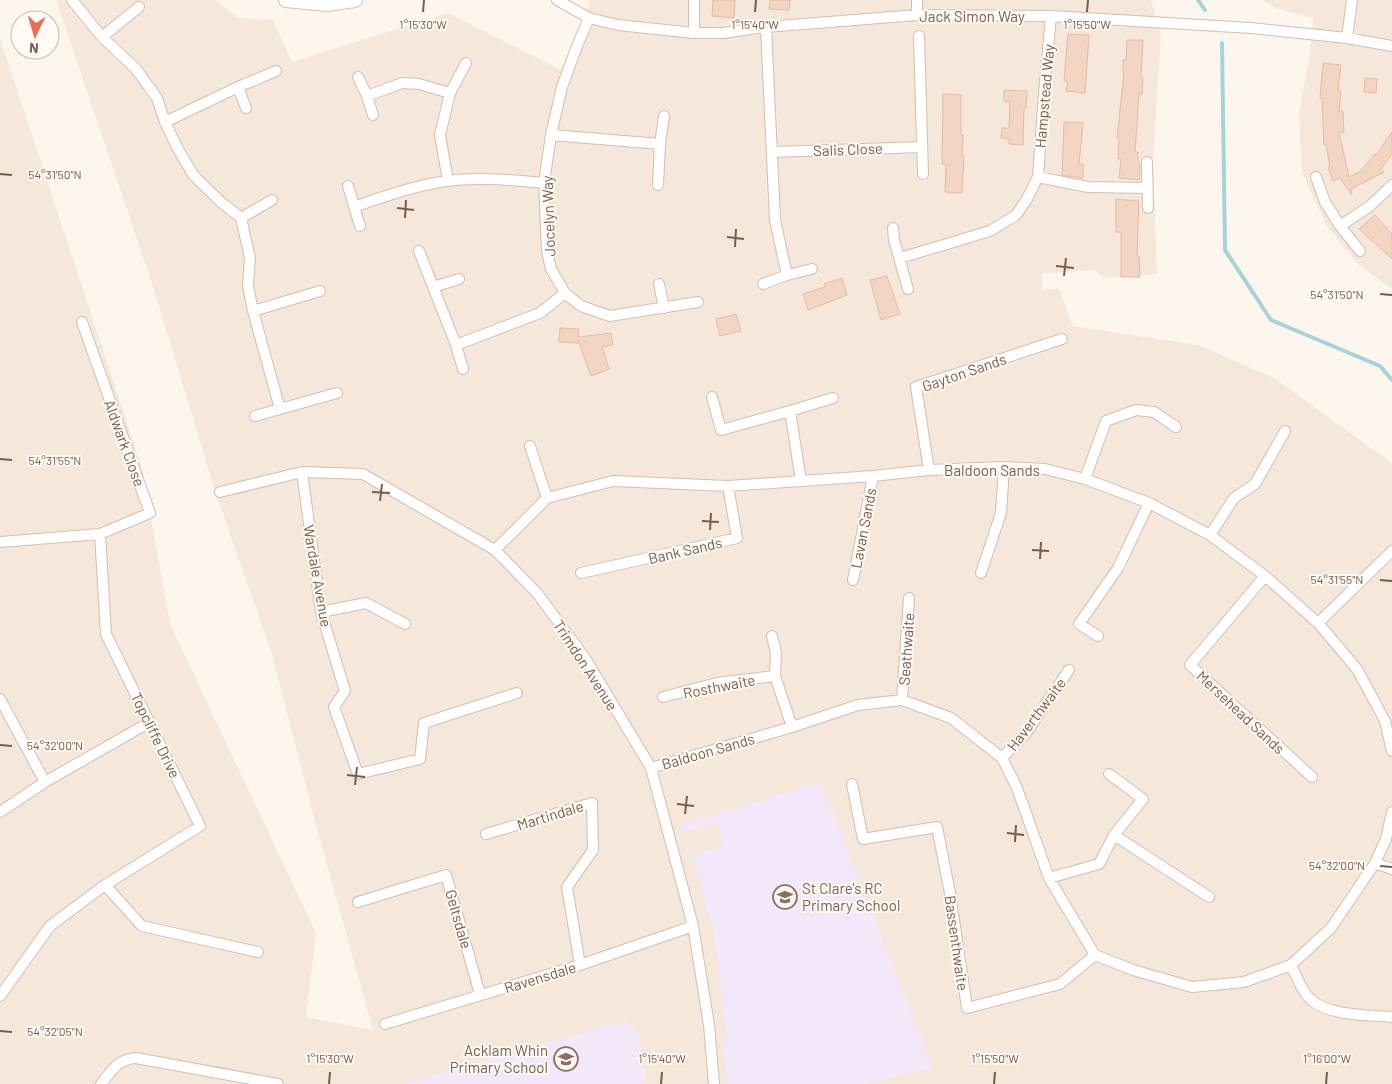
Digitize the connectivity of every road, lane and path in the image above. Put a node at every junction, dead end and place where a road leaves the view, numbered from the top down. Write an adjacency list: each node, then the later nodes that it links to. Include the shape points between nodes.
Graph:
1 (72, 0): 15 (street)
2 (286, 0): 3 (main road, via 326,4)
3 (356, 0)
4 (557, 0): 11 (street, Jack Simon Way)
5 (694, 0): 13 (street)
6 (917, 0): 9 (street)
7 (1352, 0): 16 (street)
8 (139, 7): 15 (street)
9 (917, 15): 10 (street, Jack Simon Way); 12 (street, Jack Simon Way)
10 (1052, 16): 16 (street, Jack Simon Way, via 1190,23); 34 (street, Hampstead Way)
11 (589, 18): 13 (street, Jack Simon Way, via 618,25); 28 (street, Jocelyn Way, via 562,87)
12 (766, 27): 13 (street, Jack Simon Way); 31 (street)
13 (694, 33)
14 (918, 36): 30 (street)
15 (102, 37): 27 (street, via 136,69 157,98)
16 (1347, 38): 17 (street, Jack Simon Way)
17 (1392, 46)
18 (466, 63): 22 (street)
19 (276, 71): 21 (street)
20 (358, 77): 23 (street)
21 (238, 87): 24 (street); 27 (street)
22 (450, 93): 23 (street, via 402,83); 36 (street, via 440,135)
23 (367, 96): 25 (street)
24 (246, 108)
25 (373, 115)
26 (664, 116): 29 (street)
27 (165, 122): 45 (street, via 194,176)
28 (551, 135): 29 (street); 37 (street, Jocelyn Way)
29 (660, 144): 38 (street)
30 (922, 147): 31 (street, Salis Close); 33 (street)
31 (773, 152): 53 (street, via 776,220)
32 (1147, 162): 41 (street)
33 (923, 174)
34 (1038, 177): 41 (street, via 1088,187); 51 (street, Hampstead Way, via 1016,215 997,227)
35 (1316, 177): 47 (street, via 1325,202)
36 (448, 181): 37 (street, via 498,179); 43 (street, via 387,194)
37 (544, 183): 60 (street, Jocelyn Way, via 547,251 551,269)
38 (658, 185)
39 (1392, 185): 47 (street, via 1370,206)
40 (348, 186): 43 (street)
41 (1147, 188): 44 (street)
42 (272, 200): 45 (street)
43 (354, 207): 46 (street)
44 (1148, 208)
45 (241, 218): 63 (street, via 250,258 248,286)
46 (360, 226)
47 (1340, 226): 50 (street)
48 (893, 228): 51 (street)
49 (419, 251): 57 (street)
50 (1360, 251)
51 (900, 258): 58 (street)
52 (812, 269): 53 (street)
53 (787, 275): 56 (street)
54 (459, 278): 57 (street)
55 (660, 284): 62 (street)
56 (763, 284)
57 (433, 287): 66 (street)
58 (908, 289)
59 (320, 291): 63 (street)
60 (565, 293): 62 (street, Jocelyn Way, via 581,306 610,316); 66 (street, via 540,313)
61 (698, 302): 62 (street, Jocelyn Way)
62 (664, 308)
63 (253, 311): 71 (street)
64 (82, 322): 87 (street, Aldwark Close, via 150,513)
65 (1062, 339): 78 (street, Gayton Sands, via 916,387)
66 (456, 345): 67 (street)
67 (463, 369)
68 (338, 393): 71 (street)
69 (712, 397): 72 (street, via 721,430)
70 (833, 398): 72 (street)
71 (280, 409): 73 (street)
72 (790, 411): 82 (street)
73 (255, 416)
74 (1176, 427): 81 (street, via 1154,412 1136,410 1106,421)
75 (1285, 431): 88 (street, via 1255,484 1234,498)
76 (530, 446): 85 (street)
77 (1004, 468): 78 (street, Baldoon Sands); 81 (street, Baldoon Sands, via 1045,469); 93 (street, via 1001,513)
78 (929, 470): 80 (street, Baldoon Sands)
79 (302, 472): 84 (street, Trimdon Avenue); 90 (street, Trimdon Avenue, via 363,474); 97 (street, Wardale Avenue)
80 (874, 476): 82 (street, Baldoon Sands); 95 (street, Lavan Sands)
81 (1085, 479): 86 (street, Baldoon Sands)
82 (801, 481): 83 (street, Baldoon Sands)
83 (728, 486): 85 (street, Baldoon Sands, via 612,481); 92 (street, Bank Sands, via 737,538)
84 (220, 492)
85 (547, 498): 90 (street)
86 (1149, 503): 88 (street, Baldoon Sands); 101 (street, via 1118,568 1078,624)
87 (100, 534): 89 (street); 109 (street, Topcliffe Drive, via 106,634)
88 (1210, 535): 94 (street, Baldoon Sands)
89 (0, 542)
90 (495, 550): 113 (street, Trimdon Avenue, via 537,593 585,658)
91 (1392, 551): 98 (street)
92 (581, 573)
93 (981, 573)
94 (1265, 576): 98 (street, Baldoon Sands); 115 (street, Mersehead Sands, via 1190,665)
95 (853, 580)
96 (909, 598): 107 (street, Seathwaite)
97 (321, 612): 99 (street, via 366,603); 104 (street, Wardale Avenue, via 345,690 334,707 358,774 420,759 424,723)
98 (1318, 623): 108 (street, Baldoon Sands, via 1357,669)
99 (405, 624)
100 (772, 636): 103 (street, Rosthwaite, via 776,653)
101 (1098, 636)
102 (1069, 670): 112 (street, Haverthwaite, via 1026,733)
103 (775, 676): 105 (street, Rosthwaite, via 717,683); 110 (street, Rosthwaite)
104 (517, 693)
105 (663, 697)
106 (0, 699): 116 (street)
107 (902, 700): 110 (street, Baldoon Sands, via 858,705); 112 (street, Baldoon Sands, via 951,718)
108 (1389, 720): 111 (street, Baldoon Sands)
109 (150, 722): 116 (street); 125 (street, Topcliffe Drive, via 200,826)
110 (792, 726): 113 (street, Baldoon Sands)
111 (1392, 751)
112 (1002, 758): 124 (street, Baldoon Sands, via 1017,788)
113 (651, 768): 128 (street, Trimdon Avenue)
114 (1109, 774): 121 (street, via 1143,799)
115 (1312, 776)
116 (45, 782): 118 (street)
117 (852, 784): 130 (street, Bassenthwaite, via 863,839 937,828 967,1008 1060,984)
118 (0, 812)
119 (1392, 812): 122 (street, via 1386,839)
120 (486, 834): 131 (street, Martindale, via 592,803 593,850 567,887)
121 (1114, 835): 124 (street, via 1099,864); 126 (street)
122 (1375, 863): 123 (street); 132 (street, via 1330,928)
123 (1392, 869)
124 (1049, 878): 130 (street, Baldoon Sands)
125 (105, 885): 129 (street, via 142,926); 134 (street, via 50,926)
126 (1209, 897)
127 (358, 902): 133 (street, Geltsdale, via 446,875)
128 (694, 926): 131 (street, Ravensdale); 139 (street, Trimdon Avenue)
129 (258, 952)
130 (1095, 955): 132 (street, via 1132,970 1192,987 1244,982)
131 (580, 965): 133 (street, Ravensdale)
132 (1291, 965): 135 (street, via 1303,990 1317,1004 1335,1011)
133 (480, 994): 136 (street, Ravensdale)
134 (0, 996)
135 (1392, 1017)
136 (385, 1024)
137 (101, 1084): 138 (street, via 120,1062 136,1058)
138 (278, 1084)
139 (714, 1084)

